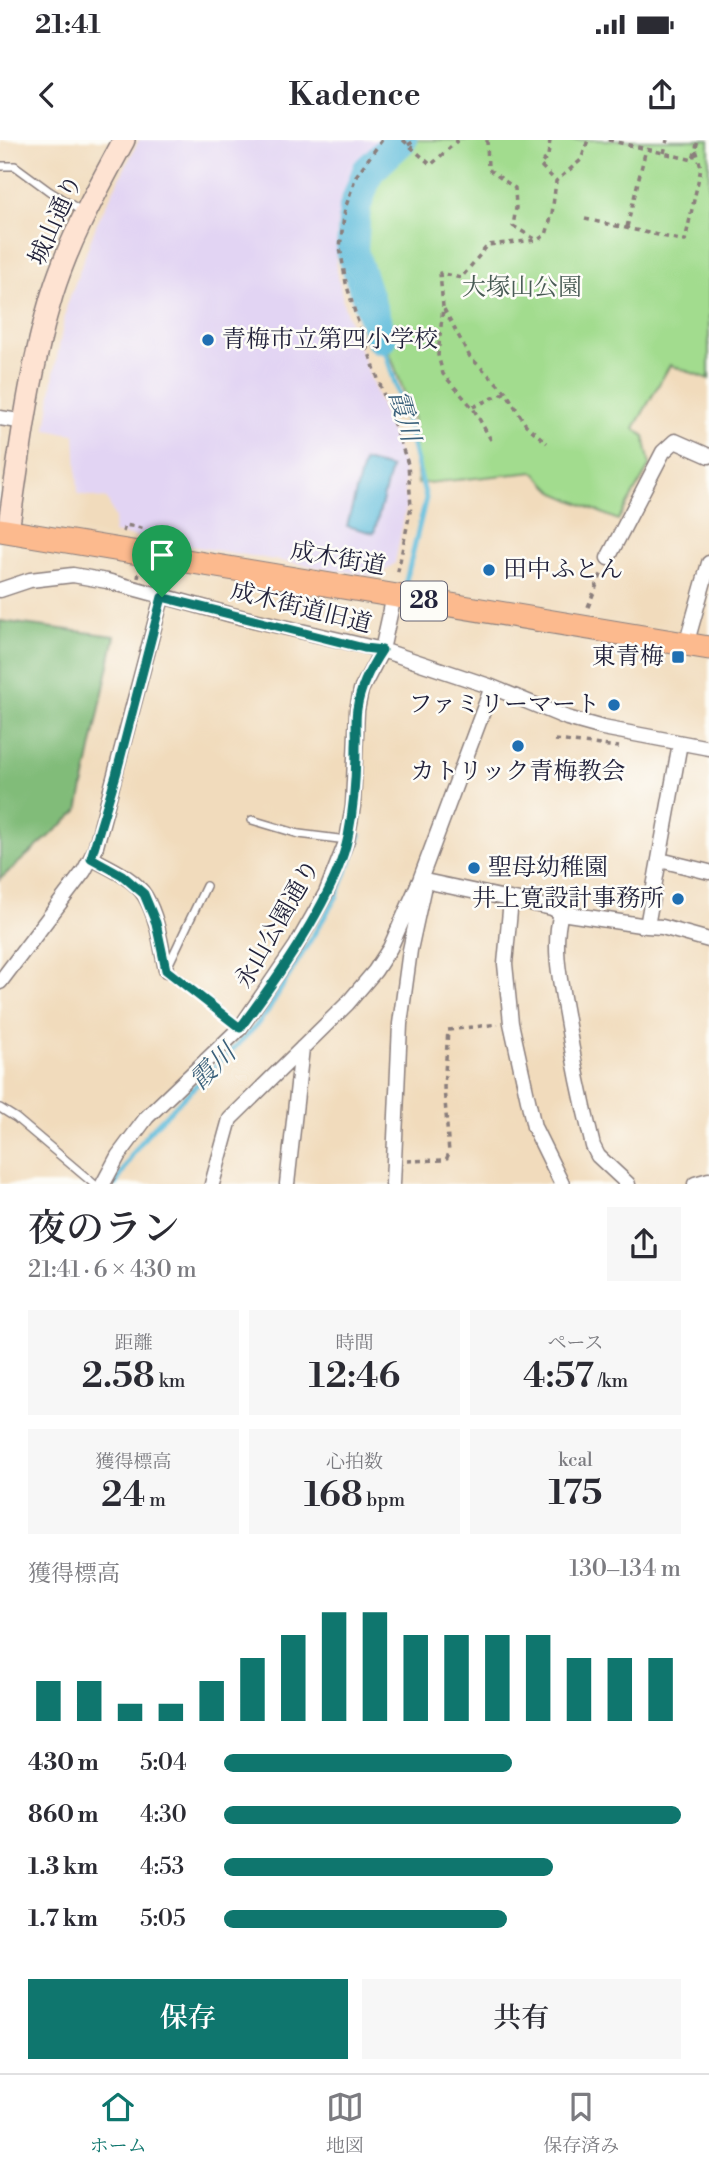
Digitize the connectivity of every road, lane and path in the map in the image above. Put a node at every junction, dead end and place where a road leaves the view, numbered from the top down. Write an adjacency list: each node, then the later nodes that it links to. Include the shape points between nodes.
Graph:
1 (124, 140): 19 (street, 城山通り)
2 (382, 140): 37 (path, via 356,176 340,247 357,319 408,464 411,507)
3 (403, 140): 13 (path)
4 (415, 140): 13 (path)
5 (458, 140): 13 (path, via 431,165)
6 (487, 140): 22 (path, via 488,169 514,188 513,226)
7 (550, 140): 18 (path, via 548,156 541,165)
8 (588, 140): 18 (path, via 581,160)
9 (608, 140): 12 (path)
10 (667, 140): 16 (path)
11 (698, 140): 15 (path)
12 (616, 141): 14 (path)
13 (408, 145)
14 (646, 149): 16 (path); 21 (path)
15 (695, 149): 16 (path, via 692,160); 21 (path, via 701,168 685,241)
16 (664, 153)
17 (0, 166): 19 (lane, via 15,166)
18 (556, 181): 22 (path, via 546,235)
19 (85, 213): 27 (street, 城山通り, via 53,293)
20 (585, 219): 21 (path)
21 (627, 227)
22 (537, 240): 23 (path, via 488,245 461,278 440,273)
23 (443, 307): 24 (path, via 470,357); 25 (path, via 438,355 443,374)
24 (506, 392): 25 (path); 29 (path, via 526,425)
25 (473, 408): 28 (path)
26 (0, 418): 27 (street)
27 (25, 422): 32 (street, 城山通り)
28 (491, 440)
29 (547, 443)
30 (709, 456): 33 (street, via 675,441 663,452)
31 (125, 525): 35 (path, bridge, via 147,529)
32 (4, 530): 37 (main road, 成木街道 / 28)
33 (608, 558): 39 (path)
34 (709, 563): 40 (street)
35 (138, 578)
36 (0, 590): 38 (street, 成木街道旧道, via 30,580 73,575)
37 (394, 596): 40 (main road, 成木街道 / 28); 41 (street, 永山公園通り)
38 (162, 597): 41 (street, 成木街道旧道); 47 (street)
39 (586, 612)
40 (698, 646)
41 (382, 650): 42 (street, 成木街道旧道); 46 (street, 永山公園通り, via 361,690 357,710)
42 (492, 687): 43 (street, 成木街道旧道, via 567,718); 50 (street)
43 (680, 743): 44 (street, 成木街道旧道); 48 (street)
44 (709, 748)
45 (252, 820): 46 (lane, via 299,834)
46 (348, 840): 59 (street, 永山公園通り, via 308,925)
47 (91, 858): 56 (street, via 144,894); 57 (street)
48 (660, 860): 49 (street); 54 (street)
49 (709, 872)
50 (423, 881): 52 (street); 60 (street, via 375,971); 62 (street, via 400,1024)
51 (206, 886): 56 (lane)
52 (511, 900): 53 (street); 58 (street, via 505,964)
53 (561, 913): 54 (street); 70 (street, via 557,945 581,1101 598,1156)
54 (647, 926): 55 (street)
55 (709, 940)
56 (166, 970): 59 (lane)
57 (0, 982)
58 (510, 1023): 62 (path, via 449,1030 444,1087 449,1153 446,1160); 69 (street, via 534,1126)
59 (240, 1028): 65 (street, 永山公園通り, via 147,1118)
60 (302, 1048): 66 (street, via 230,1119); 67 (street)
61 (0, 1108): 64 (lane)
62 (396, 1162): 68 (street)
63 (709, 1180): 71 (street)
64 (94, 1184)
65 (103, 1184)
66 (212, 1184)
67 (287, 1184)
68 (393, 1184)
69 (562, 1184)
70 (628, 1184)
71 (695, 1184)

